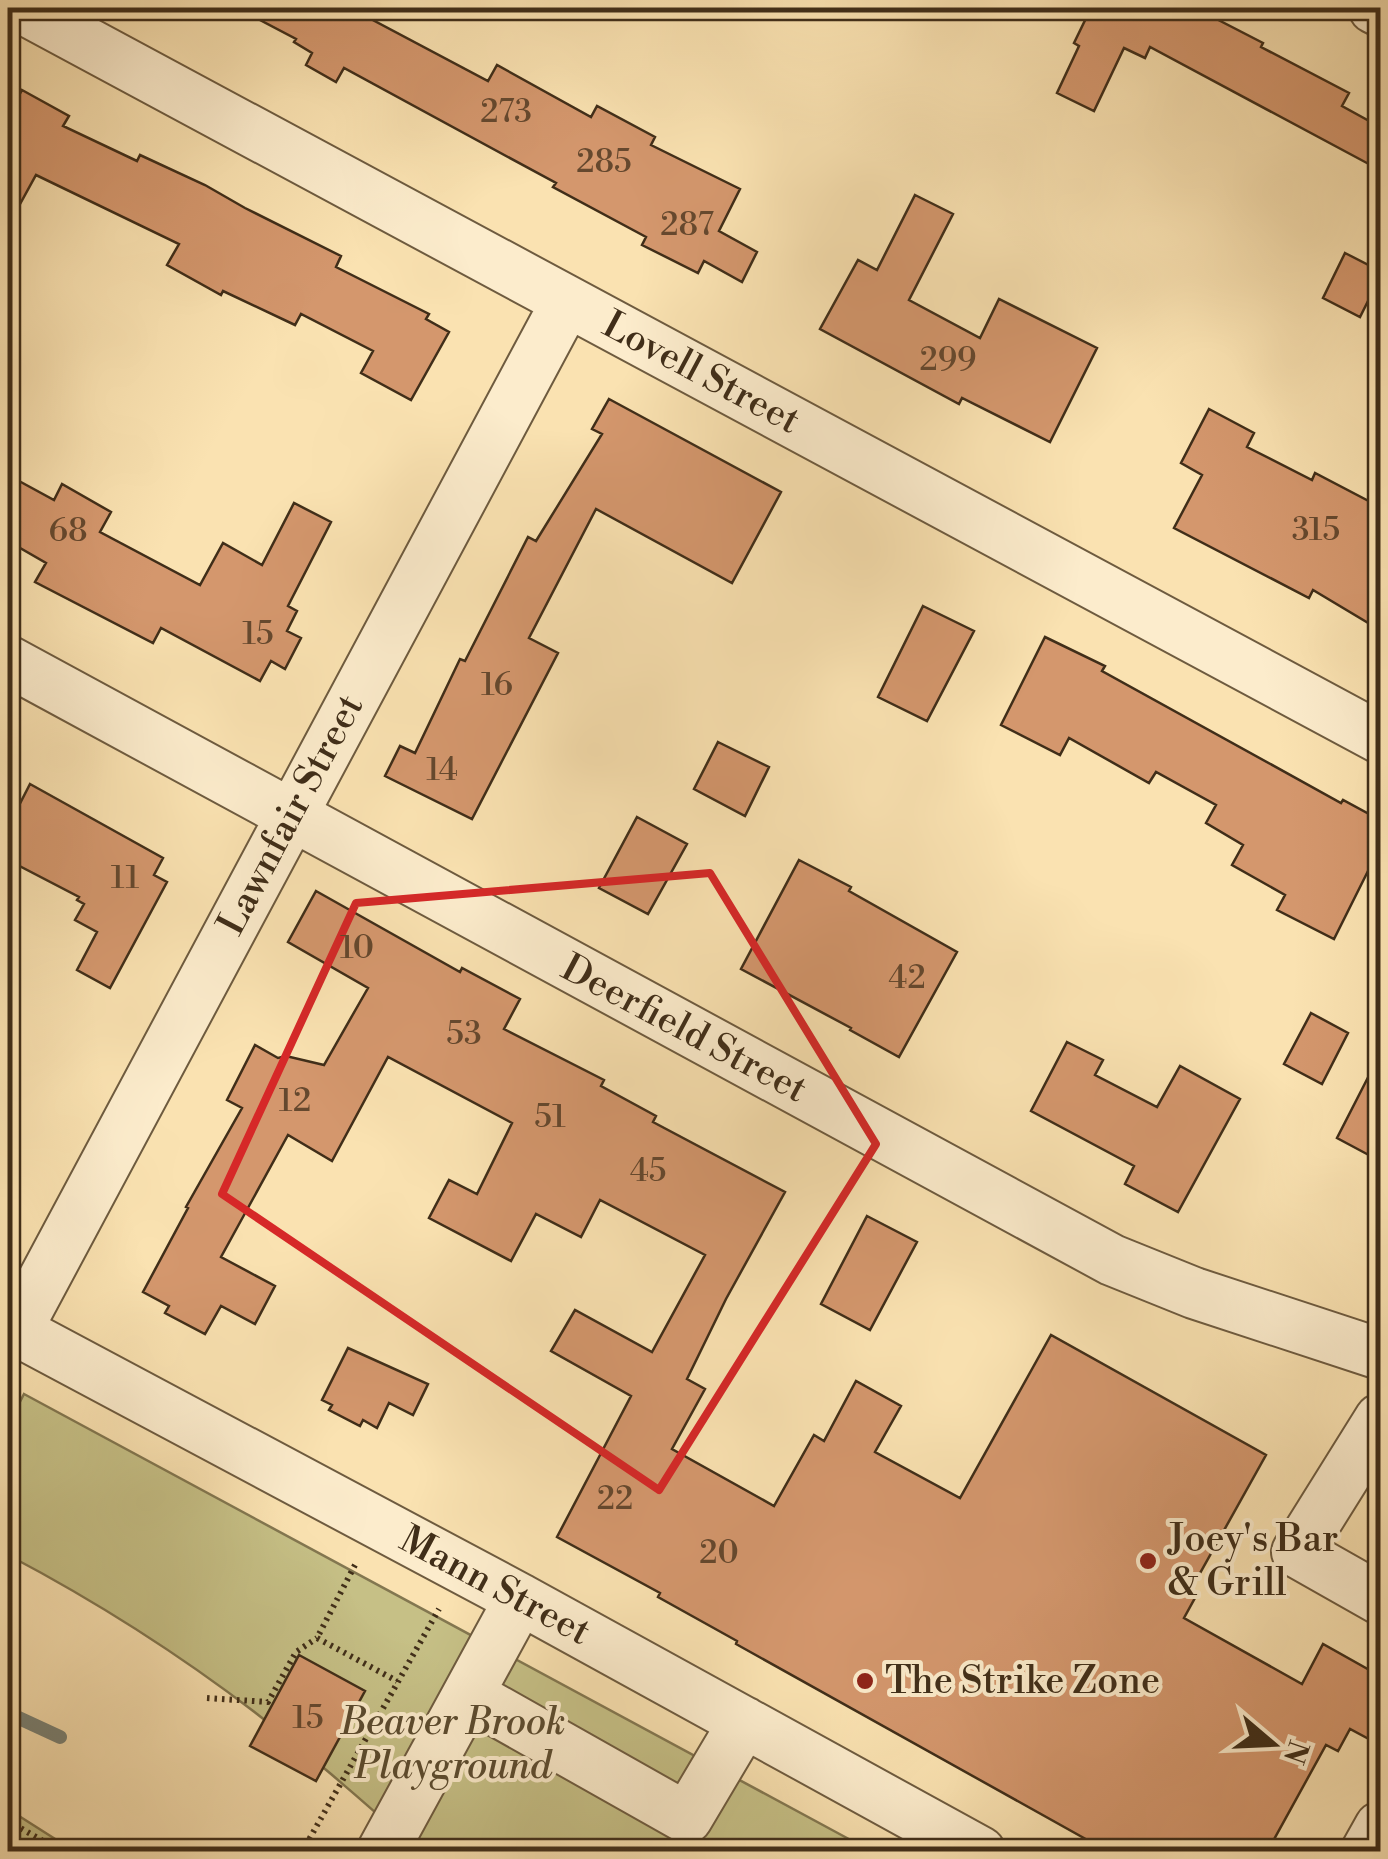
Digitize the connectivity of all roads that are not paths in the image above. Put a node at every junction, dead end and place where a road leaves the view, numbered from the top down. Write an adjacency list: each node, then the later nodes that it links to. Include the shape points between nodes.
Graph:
1 (22, 8): 4 (street, Lovell Street)
2 (1374, 8): 3 (street)
3 (1380, 11)
4 (567, 301): 6 (street, Lovell Street); 7 (street, Lawnfair Street)
5 (8, 661): 7 (street, Deerfield Street)
6 (1380, 738)
7 (292, 816): 8 (street, Lawnfair Street); 9 (street, Deerfield Street, via 1112,1260)
8 (12, 1328): 11 (street, Mann Street)
9 (1380, 1354)
10 (1374, 1442): 12 (street, via 1296,1552)
11 (520, 1599): 13 (street); 14 (street, Mann Street)
12 (1380, 1599)
13 (469, 1695): 14 (street, via 686,1818); 16 (street)
14 (744, 1722): 17 (street, Mann Street)
15 (1380, 1827): 18 (street)
16 (382, 1852)
17 (980, 1852)
18 (1366, 1852)

